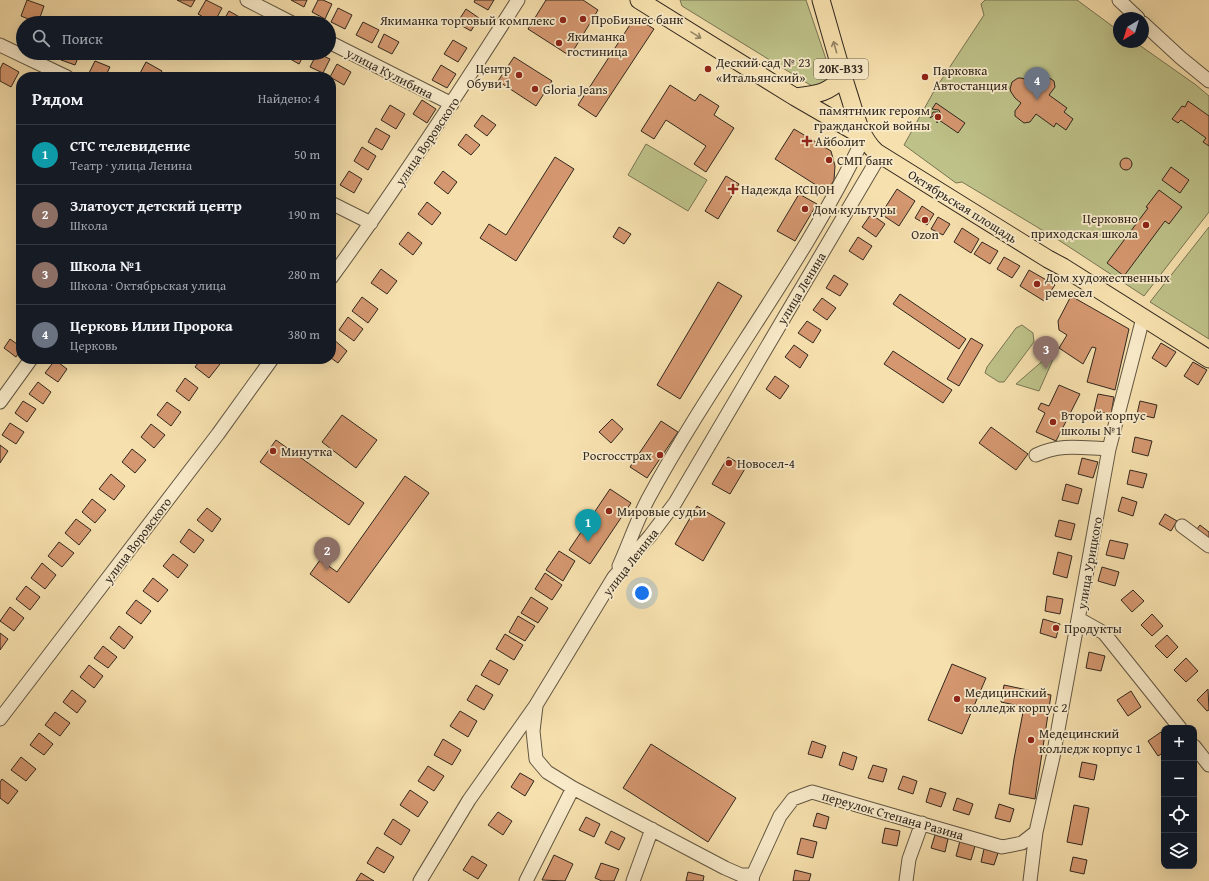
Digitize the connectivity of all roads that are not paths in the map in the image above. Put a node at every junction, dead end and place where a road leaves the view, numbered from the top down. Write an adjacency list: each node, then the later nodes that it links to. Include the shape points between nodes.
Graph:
1 (247, 0): 7 (street)
2 (518, 0): 17 (street, улица Воровского)
3 (639, 0): 16 (main road, Октябрьская площадь / 20К-В33, one-way to 16)
4 (821, 0): 14 (main road, Октябрьская площадь / 20К-В33, one-way to 4)
5 (1119, 0): 6 (street)
6 (1132, 12)
7 (278, 16)
8 (1149, 29): 15 (street)
9 (0, 45): 11 (street)
10 (336, 46): 17 (street, улица Кулибина)
11 (16, 53)
12 (31, 60): 13 (street)
13 (57, 72)
14 (843, 78): 16 (main road, via 823,93); 18 (main road, Октябрьская площадь / 20К-В33)
15 (1209, 81)
16 (795, 97): 18 (main road, Октябрьская площадь / 20К-В33)
17 (452, 104): 21 (street, улица Воровского)
18 (864, 137): 19 (main road, Октябрьская площадь / 20К-В33); 32 (street, via 850,167 800,252 647,500)
19 (880, 155): 23 (main road, Октябрьская площадь / 20К-В33); 32 (street, улица Ленина, via 675,503)
20 (336, 206): 21 (street)
21 (371, 223): 22 (street, улица Воровского)
22 (336, 271)
23 (1143, 318): 24 (main road, Октябрьская площадь / 20К-В33); 28 (street, улица Урицкого)
24 (1209, 359)
25 (27, 364): 27 (street)
26 (268, 364): 35 (street, улица Воровского)
27 (0, 402)
28 (1109, 449): 29 (street, via 1064,447); 33 (street, улица Урицкого)
29 (1036, 455)
30 (1182, 526): 31 (street)
31 (1209, 546)
32 (614, 577): 34 (street, улица Ленина)
33 (1079, 618): 36 (street, via 1104,633); 42 (street, улица Урицкого, via 1054,757)
34 (536, 705): 39 (street, переулок Степана Разина, via 533,731 536,759 547,772); 44 (street, улица Ленина, via 469,800)
35 (0, 719)
36 (1178, 725)
37 (1197, 750): 38 (street)
38 (1209, 765)
39 (573, 788): 41 (street, переулок Степана Разина); 45 (street)
40 (922, 823): 42 (street, переулок Степана Разина, via 1002,847 1022,843); 43 (street, переулок Степана Разина, via 812,792 793,799 780,816); 47 (street, via 909,859)
41 (652, 829): 43 (street, переулок Степана Разина, via 725,868); 46 (street)
42 (1036, 832): 48 (street, улица Урицкого)
43 (752, 878)
44 (420, 881)
45 (526, 881)
46 (633, 881)
47 (906, 881)
48 (1030, 881)

